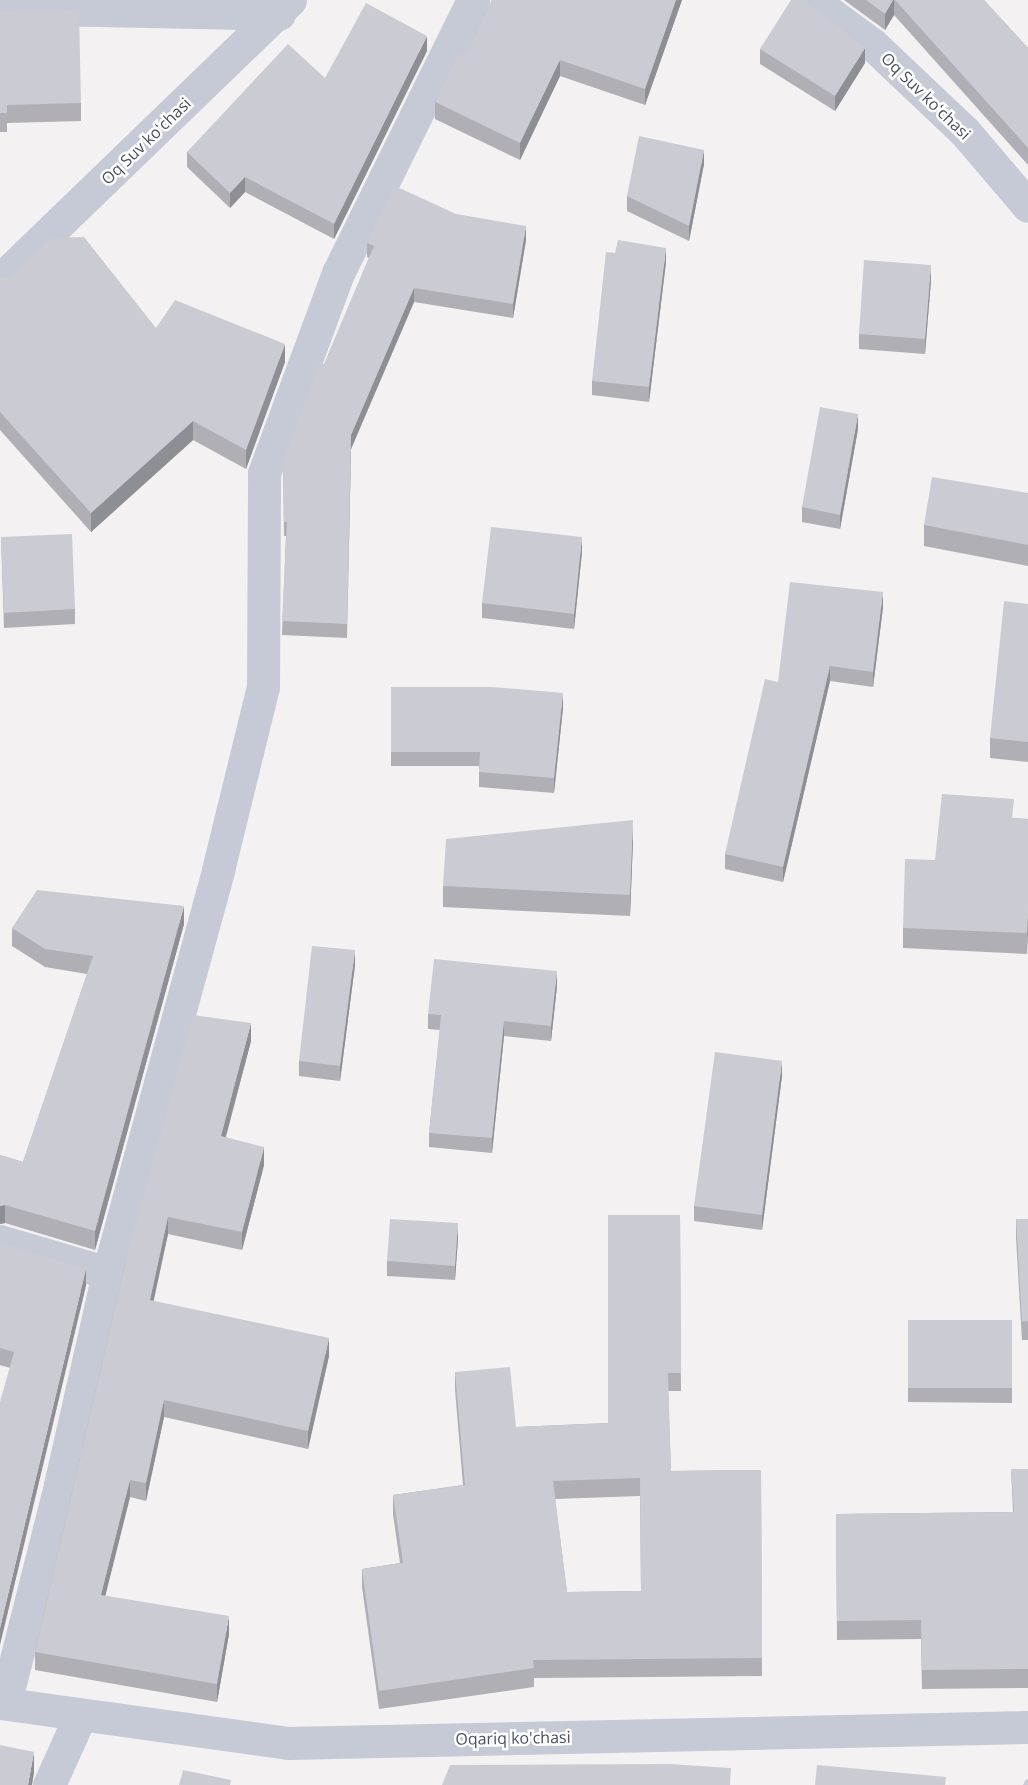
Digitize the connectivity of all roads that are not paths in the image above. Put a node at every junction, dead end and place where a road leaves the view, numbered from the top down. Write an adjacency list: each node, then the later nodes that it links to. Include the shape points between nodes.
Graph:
1 (473, 0): 8 (street, via 338,273 264,473 263,687 218,870)
2 (812, 0): 5 (street, Oq Suv koʻchasi, via 872,44 965,132)
3 (285, 7): 4 (street); 6 (street, Oq Suv koʻchasi)
4 (0, 8)
5 (1028, 206)
6 (0, 280)
7 (0, 1241): 8 (street)
8 (108, 1273): 9 (street, via 60,1485)
9 (2, 1703): 10 (street, Oqariq ko'chasi)
10 (80, 1716): 11 (street, Oqariq ko'chasi, via 288,1743); 12 (street)
11 (1028, 1727)
12 (49, 1785)

